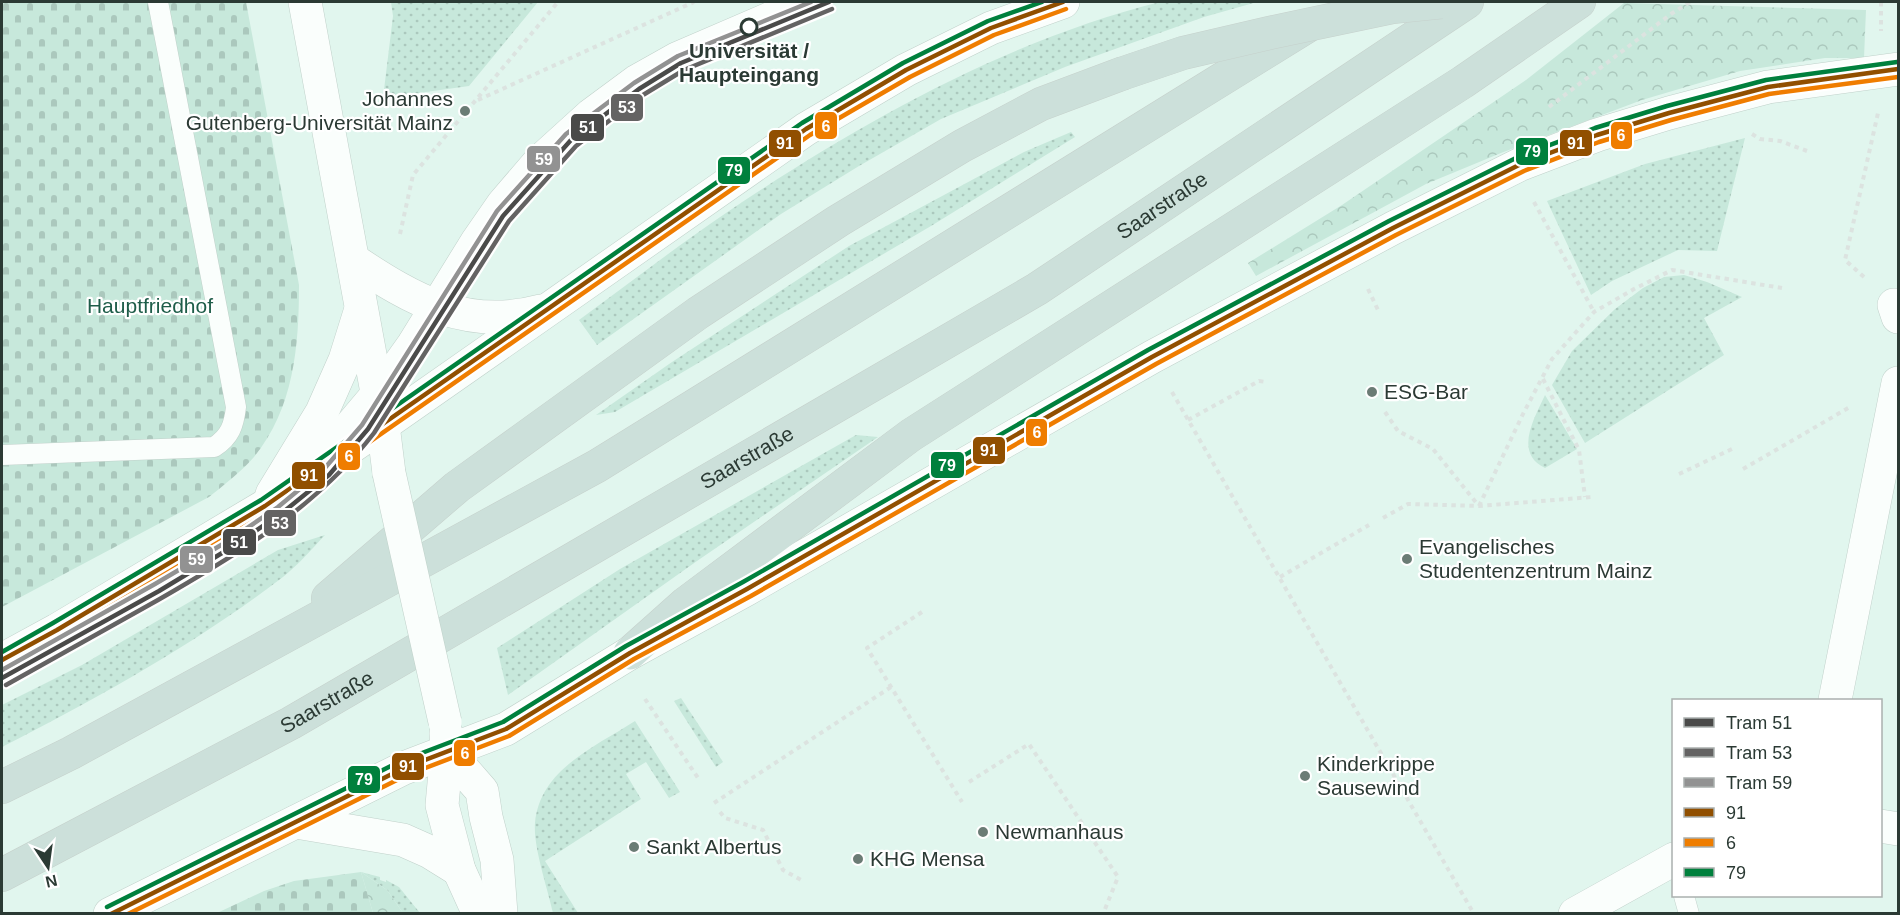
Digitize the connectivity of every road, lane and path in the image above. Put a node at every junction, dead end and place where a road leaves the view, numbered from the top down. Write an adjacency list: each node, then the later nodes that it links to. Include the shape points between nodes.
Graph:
1 (158, 2): 38 (lane, via 236,407 234,424 225,440 214,447)
2 (305, 2): 20 (main road)
3 (558, 2): 13 (path)
4 (694, 2): 13 (path)
5 (792, 2): 24 (lane, via 674,53 633,76 587,110 534,158 498,200)
6 (1063, 2): 25 (main road, via 981,33 906,70 806,129)
7 (1347, 2): 49 (highway, via 597,466)
8 (1441, 2): 49 (highway, bridge, via 1392,7 1184,53 1041,104 962,146 837,220 698,313 457,487)
9 (1467, 2): 67 (highway, Saarstraße, via 1037,289 291,723)
10 (1579, 2): 50 (highway, via 1463,82 911,435 686,603)
11 (1690, 2): 15 (path)
12 (1899, 69): 50 (main road, via 1768,87 1597,135 1521,164 1152,357)
13 (477, 101): 19 (path, via 413,175)
14 (1879, 106): 27 (path, via 1845,260)
15 (1546, 110)
16 (1761, 140): 17 (path, via 1780,141)
17 (1807, 151)
18 (1536, 207): 28 (path)
19 (400, 234)
20 (353, 260): 23 (main road); 24 (main road)
21 (1367, 285): 26 (path)
22 (1782, 288): 28 (path, via 1672,270)
23 (361, 305): 33 (main road); 43 (main road, via 345,360 322,412)
24 (431, 305): 25 (main road, via 472,317 525,315); 33 (lane)
25 (548, 309): 36 (main road)
26 (1378, 310)
27 (1896, 311)
28 (1594, 312): 29 (path, via 1552,359)
29 (1543, 379): 41 (path, via 1580,450); 44 (path)
30 (1266, 382): 35 (path, via 1259,381)
31 (1167, 384): 35 (path)
32 (1898, 385): 39 (path, via 1872,394); 54 (main road)
33 (376, 386): 36 (main road); 43 (lane, via 311,463)
34 (1385, 412): 44 (path, via 1398,431 1433,449)
35 (1188, 420): 47 (path)
36 (383, 425): 43 (main road); 55 (main road, bridge, via 389,473)
37 (1732, 449): 40 (path)
38 (2, 455)
39 (1743, 469)
40 (1679, 474)
41 (1585, 497): 42 (path); 44 (path)
42 (1592, 497)
43 (265, 506): 51 (main road)
44 (1479, 506): 45 (path, via 1408,504)
45 (1383, 518)
46 (1369, 525): 47 (path)
47 (1280, 577): 75 (path)
48 (922, 612): 52 (path, via 867,648)
49 (284, 637): 58 (highway)
50 (630, 653): 55 (main road, via 506,729)
51 (2, 660)
52 (891, 687): 59 (path); 60 (path)
53 (645, 699): 56 (path)
54 (1834, 699)
55 (446, 737): 62 (main road, via 404,768); 66 (main road, via 442,805); 73 (main road, via 482,791 497,860)
56 (698, 778)
57 (969, 782): 74 (path, via 1029,744 1118,877)
58 (2, 787)
59 (962, 802)
60 (714, 803)
61 (720, 812): 68 (path, via 725,818 763,830 783,870)
62 (296, 822): 66 (main road, via 403,840); 71 (main road)
63 (1882, 826): 64 (main road)
64 (1899, 829)
65 (1672, 864): 70 (main road)
66 (459, 870): 72 (main road)
67 (2, 875)
68 (803, 881)
69 (1684, 897): 76 (lane)
70 (1577, 913)
71 (110, 914)
72 (479, 914)
73 (501, 914)
74 (1102, 914)
75 (1474, 914)
76 (1689, 914)

